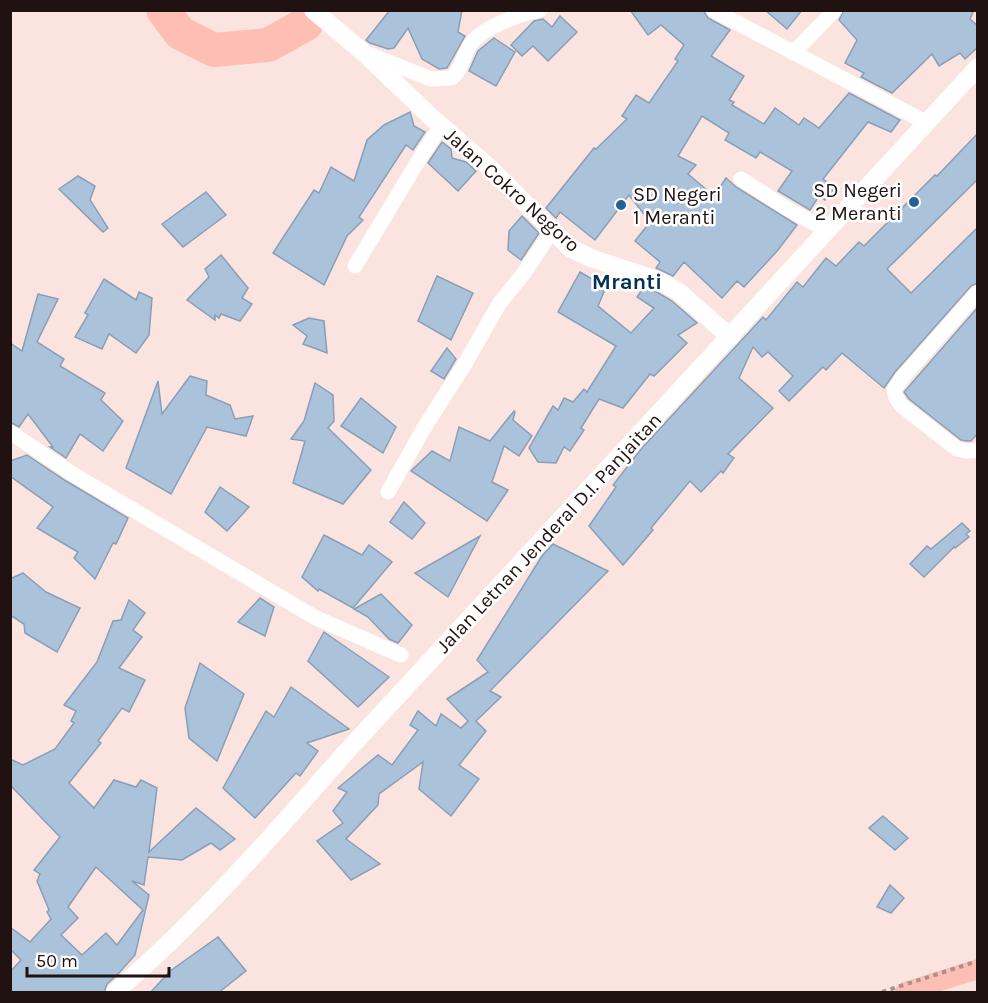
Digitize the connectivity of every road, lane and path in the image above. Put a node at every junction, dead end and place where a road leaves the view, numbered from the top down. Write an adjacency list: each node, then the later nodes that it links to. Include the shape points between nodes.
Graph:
1 (313, 10): 5 (street, Jalan Cokro Negoro)
2 (540, 10): 5 (street, via 488,29 468,47 452,78 431,79)
3 (713, 10): 6 (street)
4 (835, 10): 6 (street)
5 (363, 52): 9 (street, Jalan Cokro Negoro)
6 (793, 53): 8 (street)
7 (978, 67): 8 (street, Jalan Letnan Jenderal D.I. Panjaitan)
8 (927, 123): 12 (street, Jalan Letnan Jenderal D.I. Panjaitan)
9 (441, 126): 11 (street, Jalan Cokro Negoro, via 490,168); 13 (street)
10 (741, 179): 12 (street)
11 (552, 231): 15 (street, Jalan Cokro Negoro, via 570,248 660,281 679,292); 18 (street, via 499,304)
12 (828, 231): 15 (street, Jalan Letnan Jenderal D.I. Panjaitan)
13 (355, 266)
14 (978, 292): 17 (street, via 894,390 902,406 957,449)
15 (730, 337): 21 (street, Jalan Letnan Jenderal D.I. Panjaitan, via 261,848)
16 (10, 432): 19 (street, via 70,473 316,618)
17 (978, 450)
18 (388, 492)
19 (401, 655)
20 (978, 961): 22 (path)
21 (115, 993)
22 (882, 993)

